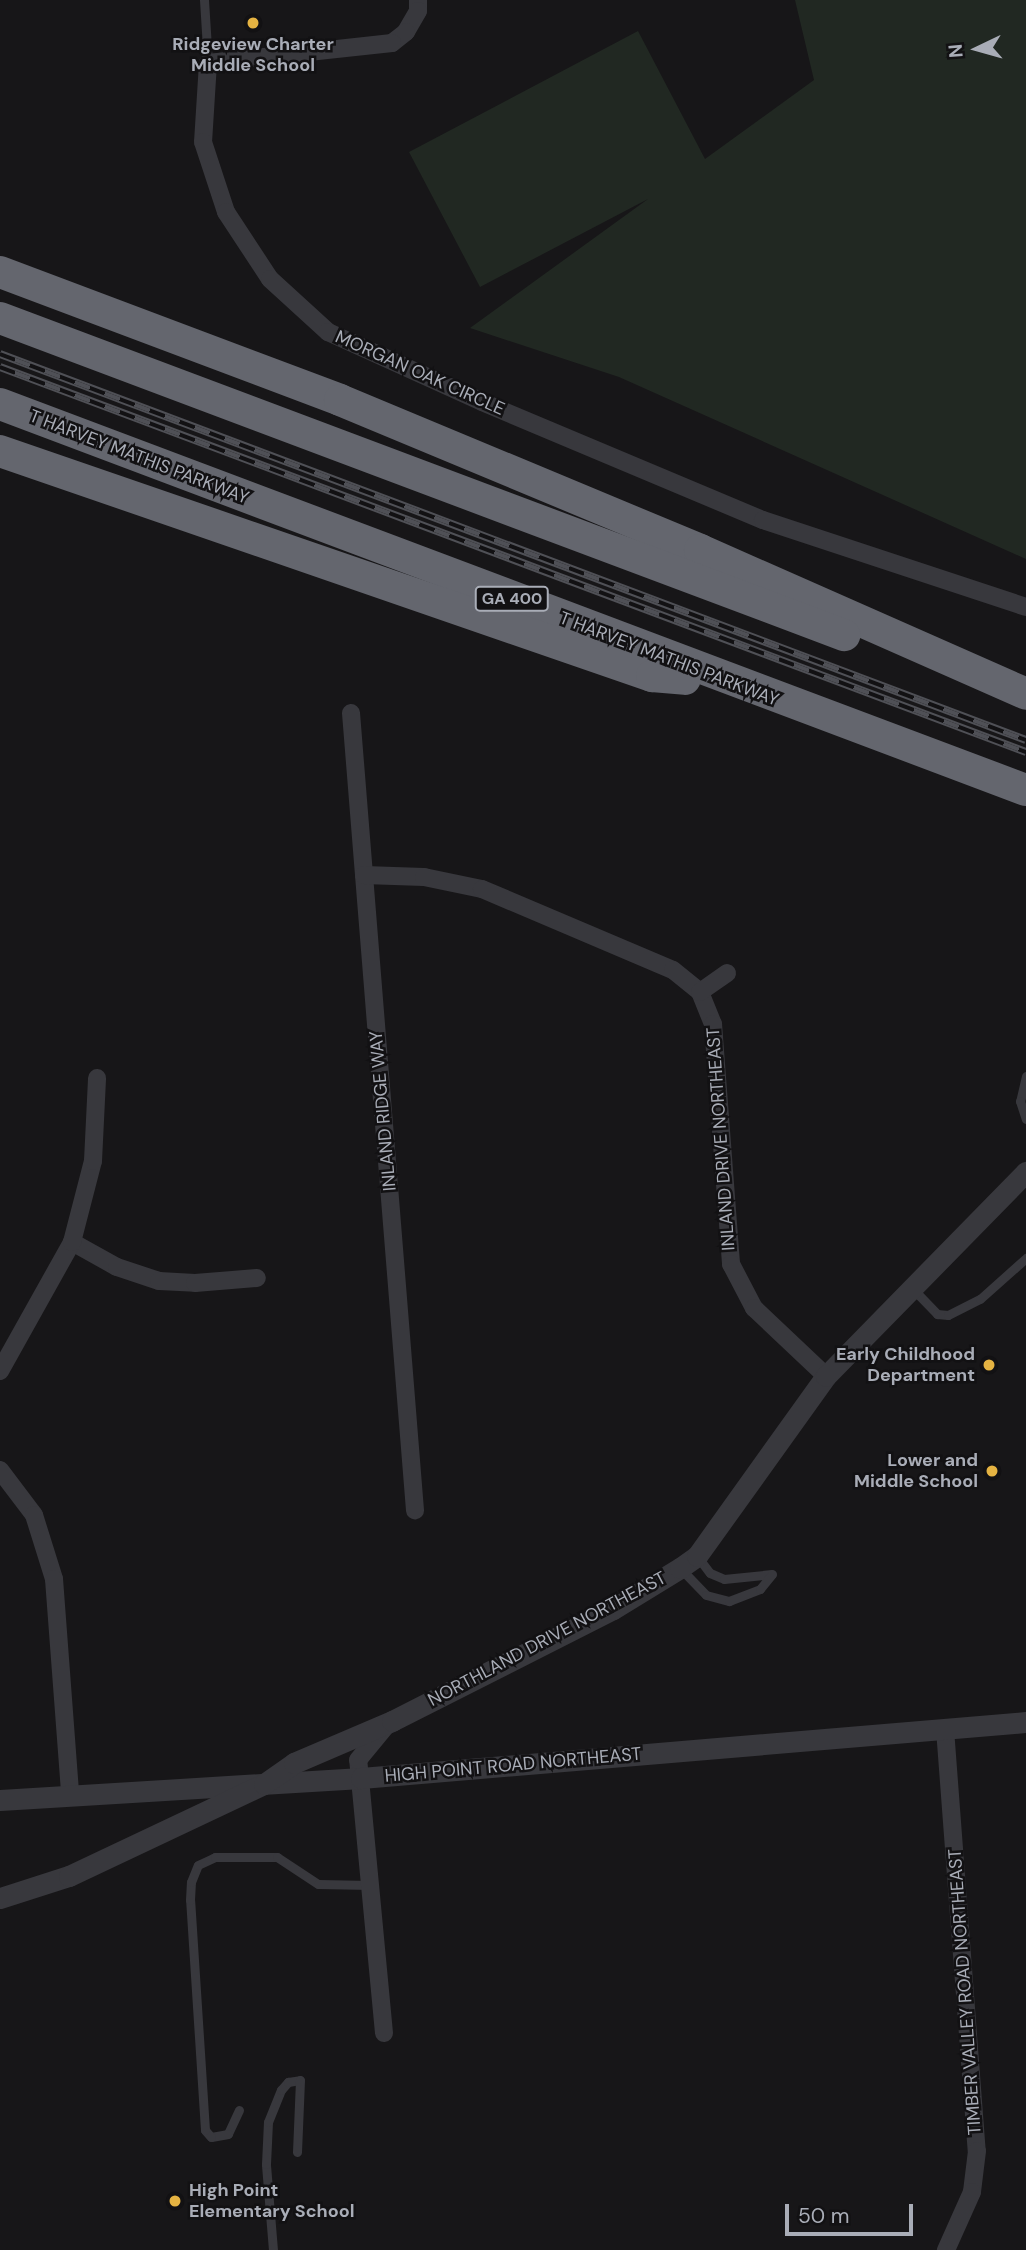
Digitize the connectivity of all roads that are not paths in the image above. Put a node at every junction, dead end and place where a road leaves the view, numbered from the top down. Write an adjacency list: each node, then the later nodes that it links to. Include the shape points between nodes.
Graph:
1 (204, 0): 3 (lane)
2 (418, 0): 3 (street, via 418,11 392,43)
3 (208, 63): 8 (street, MORGAN OAK CIRCLE, via 203,142 226,212 270,279 328,332 763,520)
4 (0, 272): 10 (highway, via 352,406 699,550)
5 (0, 318): 11 (highway)
6 (0, 404): 9 (highway, T HARVEY MATHIS PARKWAY / GA 400)
7 (0, 451): 9 (highway, via 212,528 652,676)
8 (1026, 607)
9 (730, 682): 13 (highway, T HARVEY MATHIS PARKWAY / GA 400)
10 (1026, 694)
11 (1026, 703)
12 (351, 713): 14 (street, INLAND RIDGE WAY)
13 (1026, 790)
14 (365, 875): 16 (street, INLAND DRIVE NORTHEAST, via 424,877 482,889 673,970); 28 (street, INLAND RIDGE WAY)
15 (727, 973): 16 (street)
16 (700, 992): 26 (street, INLAND DRIVE NORTHEAST, via 713,1024 731,1264 754,1308)
17 (1026, 1076): 19 (lane, via 1020,1101)
18 (97, 1078): 21 (street, via 93,1159)
19 (1026, 1119)
20 (1026, 1172): 24 (street, NORTHLAND DRIVE NORTHEAST)
21 (72, 1242): 23 (street, via 117,1267 159,1281); 25 (street)
22 (1026, 1258): 24 (lane, via 980,1298 948,1315 937,1314)
23 (257, 1278)
24 (913, 1289): 26 (street, NORTHLAND DRIVE NORTHEAST)
25 (0, 1371)
26 (826, 1376): 29 (street, NORTHLAND DRIVE NORTHEAST)
27 (0, 1470): 35 (street, via 34,1515 52,1569)
28 (415, 1510)
29 (688, 1562): 29 (lane, via 706,1595 729,1601 760,1589 772,1574 724,1579); 30 (street, NORTHLAND DRIVE NORTHEAST, via 612,1609)
30 (392, 1721): 33 (street, NORTHLAND DRIVE NORTHEAST, via 358,1760); 34 (street, NORTHLAND DRIVE NORTHEAST, via 294,1763)
31 (1026, 1722): 32 (street, HIGH POINT ROAD NORTHEAST)
32 (945, 1729): 33 (street, HIGH POINT ROAD NORTHEAST); 43 (street, TIMBER VALLEY ROAD NORTHEAST, via 977,2151 972,2192)
33 (361, 1778): 34 (street, HIGH POINT ROAD NORTHEAST); 37 (street)
34 (264, 1784): 35 (street, HIGH POINT ROAD NORTHEAST); 38 (street, NORTHLAND DRIVE NORTHEAST, via 69,1876)
35 (71, 1794): 36 (street, HIGH POINT ROAD NORTHEAST)
36 (0, 1800)
37 (370, 1885): 39 (street); 40 (lane, via 318,1884 277,1857 227,1857 198,1865 191,1882 205,2130 211,2137 228,2134)
38 (0, 1898)
39 (384, 2033)
40 (239, 2110)
41 (298, 2152): 42 (lane, via 300,2080 288,2082 281,2090 268,2122 266,2164)
42 (273, 2250)
43 (946, 2250)

